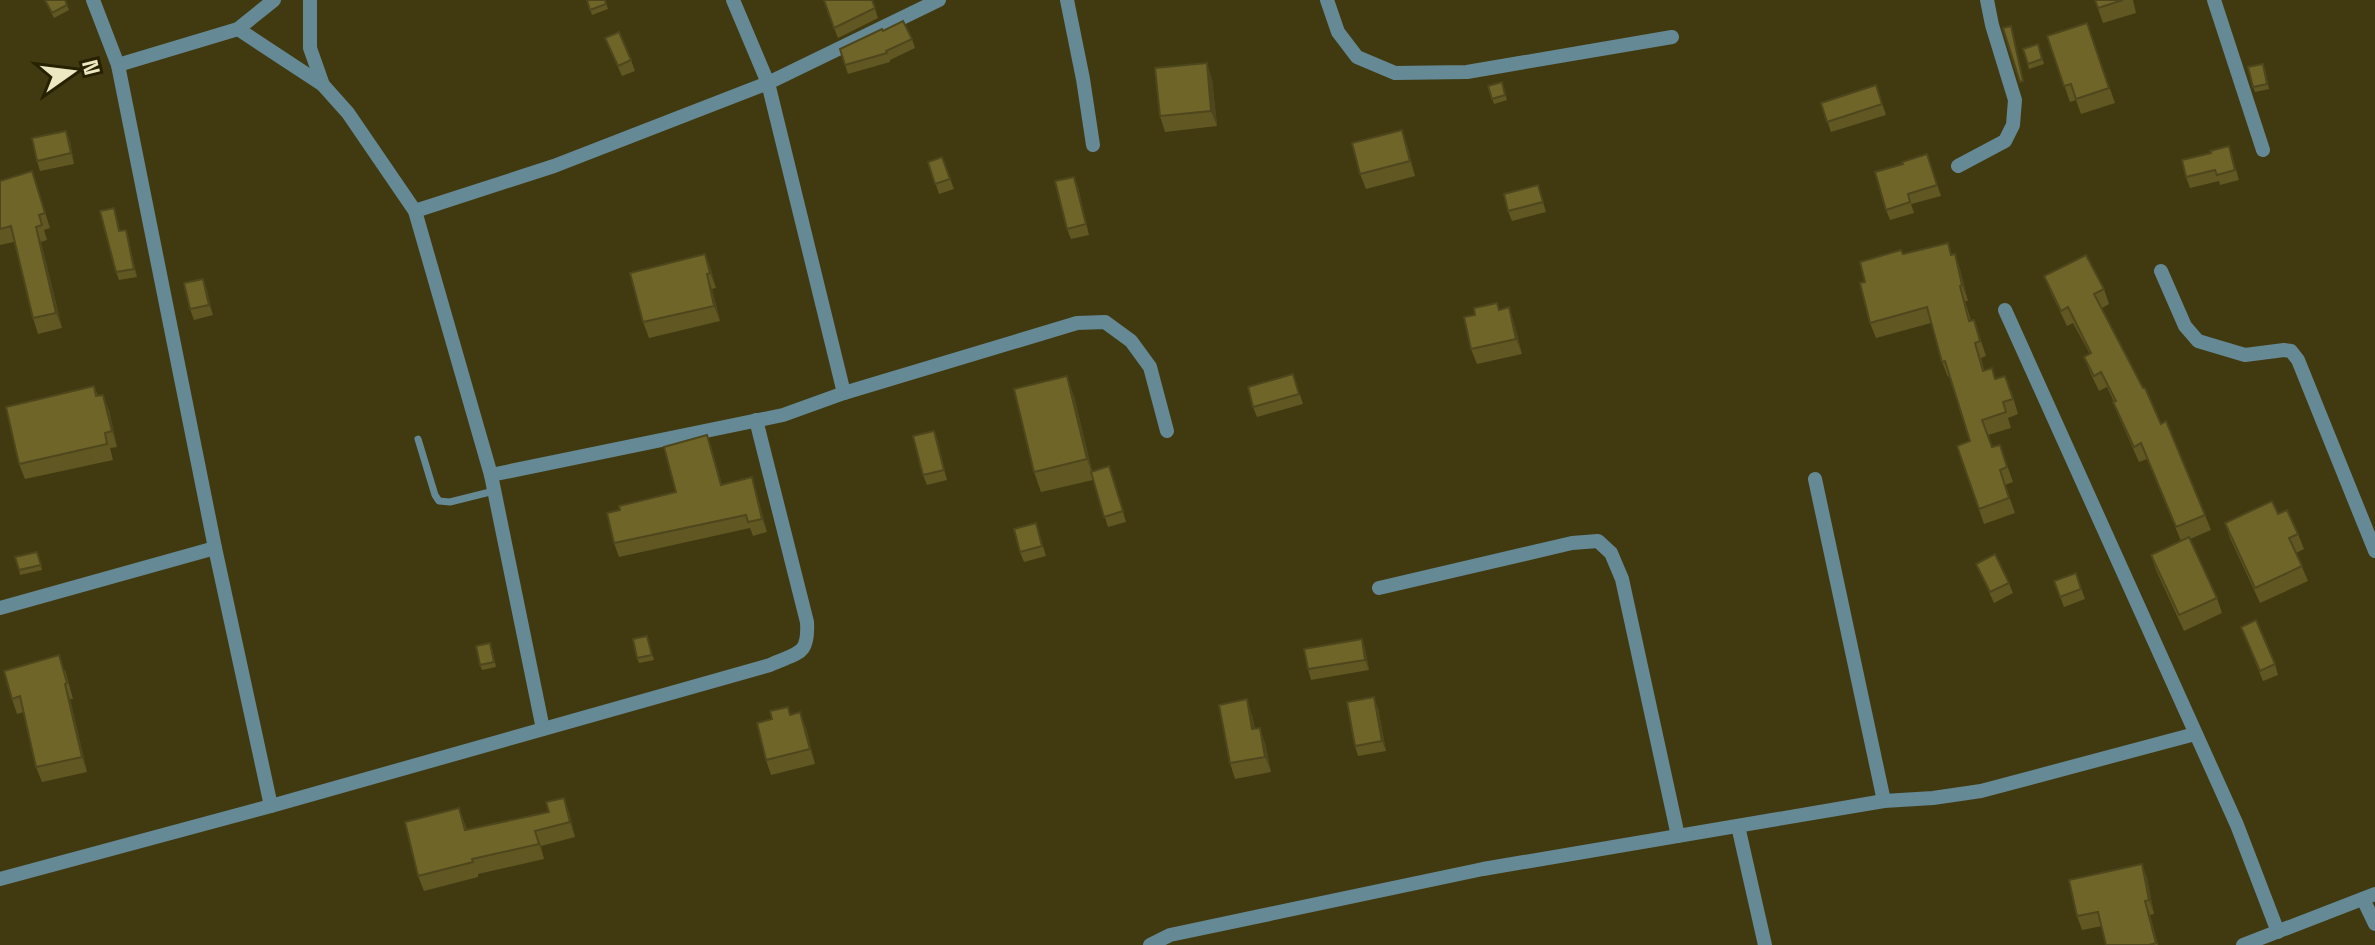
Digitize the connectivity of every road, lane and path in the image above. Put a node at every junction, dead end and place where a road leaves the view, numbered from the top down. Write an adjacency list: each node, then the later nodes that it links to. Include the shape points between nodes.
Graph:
1 (93, 0): 12 (street)
2 (274, 0): 10 (street)
3 (310, 0): 14 (street, via 310,48)
4 (733, 0): 13 (street)
5 (939, 0): 13 (street)
6 (1067, 0): 15 (street)
7 (1327, 0): 11 (street, via 1338,32 1357,57 1395,73 1467,72)
8 (1987, 0): 17 (street, via 2015,100 2013,125 2005,141)
9 (2214, 0): 16 (street)
10 (238, 29): 12 (street); 14 (street)
11 (1672, 37)
12 (118, 65): 28 (street)
13 (768, 83): 18 (street, via 554,166); 21 (street)
14 (323, 85): 18 (street)
15 (1093, 145)
16 (2263, 150)
17 (1958, 166)
18 (415, 211): 25 (street)
19 (2161, 271): 29 (street, via 2185,326 2198,341 2245,355 2291,351 2298,360)
20 (2005, 310): 33 (street)
21 (844, 393): 22 (street); 23 (street, via 1077,323 1105,322 1131,341 1150,367)
22 (756, 420): 25 (street); 32 (street, via 807,622 803,650 770,665)
23 (1167, 431)
24 (418, 439): 27 (lane, via 439,501)
25 (491, 475): 27 (street)
26 (1815, 479): 34 (street)
27 (494, 491): 32 (street)
28 (215, 548): 31 (street); 35 (street)
29 (2375, 551)
30 (1379, 588): 37 (street, via 1598,541 1611,553 1622,579)
31 (0, 608)
32 (543, 729): 35 (street)
33 (2195, 734): 34 (street, via 1981,791); 41 (street)
34 (1884, 801): 36 (street)
35 (271, 806): 38 (street)
36 (1738, 826): 37 (street); 43 (street)
37 (1678, 836): 42 (street, via 1483,869 1170,935)
38 (0, 879)
39 (2369, 897): 40 (street); 41 (street)
40 (2375, 924)
41 (2278, 932): 44 (street)
42 (1150, 945)
43 (1765, 945)
44 (2243, 945)

